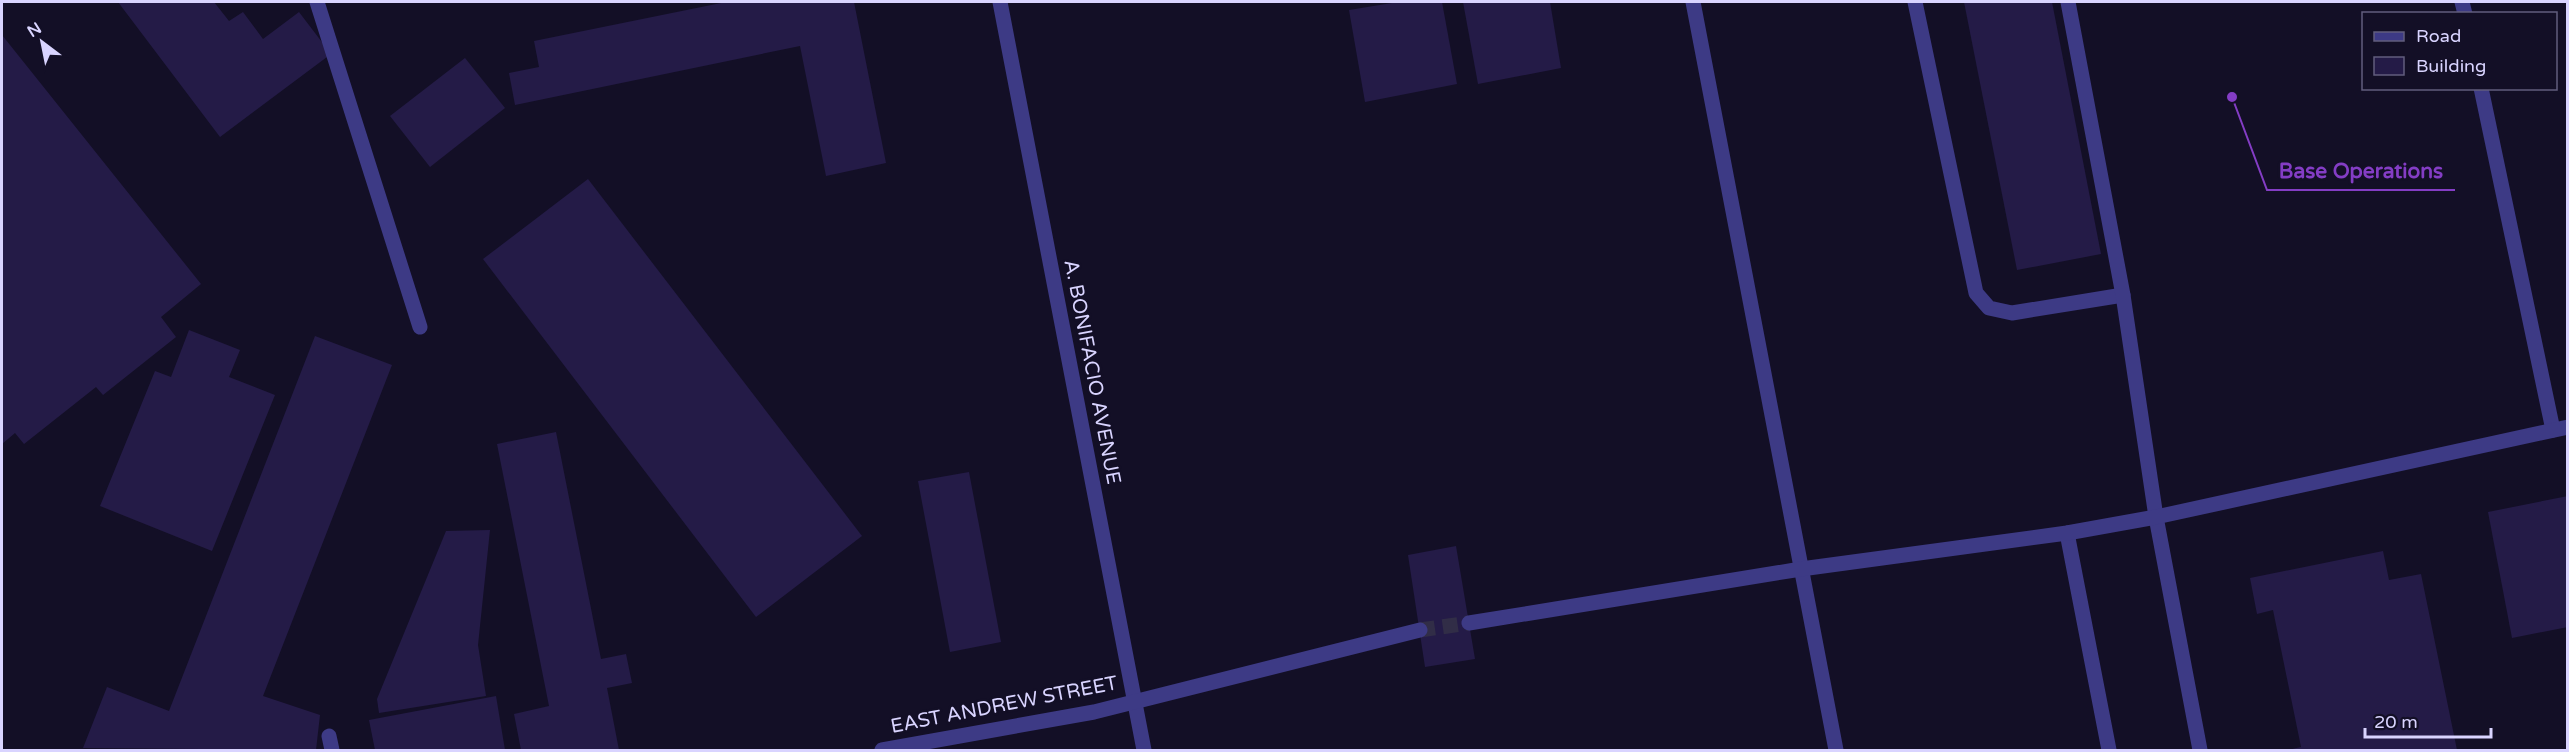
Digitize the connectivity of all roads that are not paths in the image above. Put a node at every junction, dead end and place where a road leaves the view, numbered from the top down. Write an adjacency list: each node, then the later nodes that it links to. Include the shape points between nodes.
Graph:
1 (317, 2): 8 (street)
2 (999, 2): 15 (street, A. BONIFACIO AVENUE)
3 (1693, 2): 12 (street)
4 (1915, 2): 7 (street, via 1976,293 1989,308 2012,313)
5 (2068, 2): 7 (street)
6 (2481, 90): 9 (street)
7 (2123, 295): 10 (street)
8 (420, 327)
9 (2560, 429): 10 (street)
10 (2156, 517): 11 (street); 20 (street)
11 (2067, 533): 12 (street); 19 (street)
12 (1801, 569): 13 (street); 18 (street)
13 (1468, 623)
14 (1420, 630): 15 (street, EAST ANDREW STREET)
15 (1134, 701): 16 (street, EAST ANDREW STREET, via 1094,712); 17 (street, A. BONIFACIO AVENUE)
16 (882, 750)
17 (1144, 750)
18 (1836, 750)
19 (2109, 750)
20 (2200, 750)

